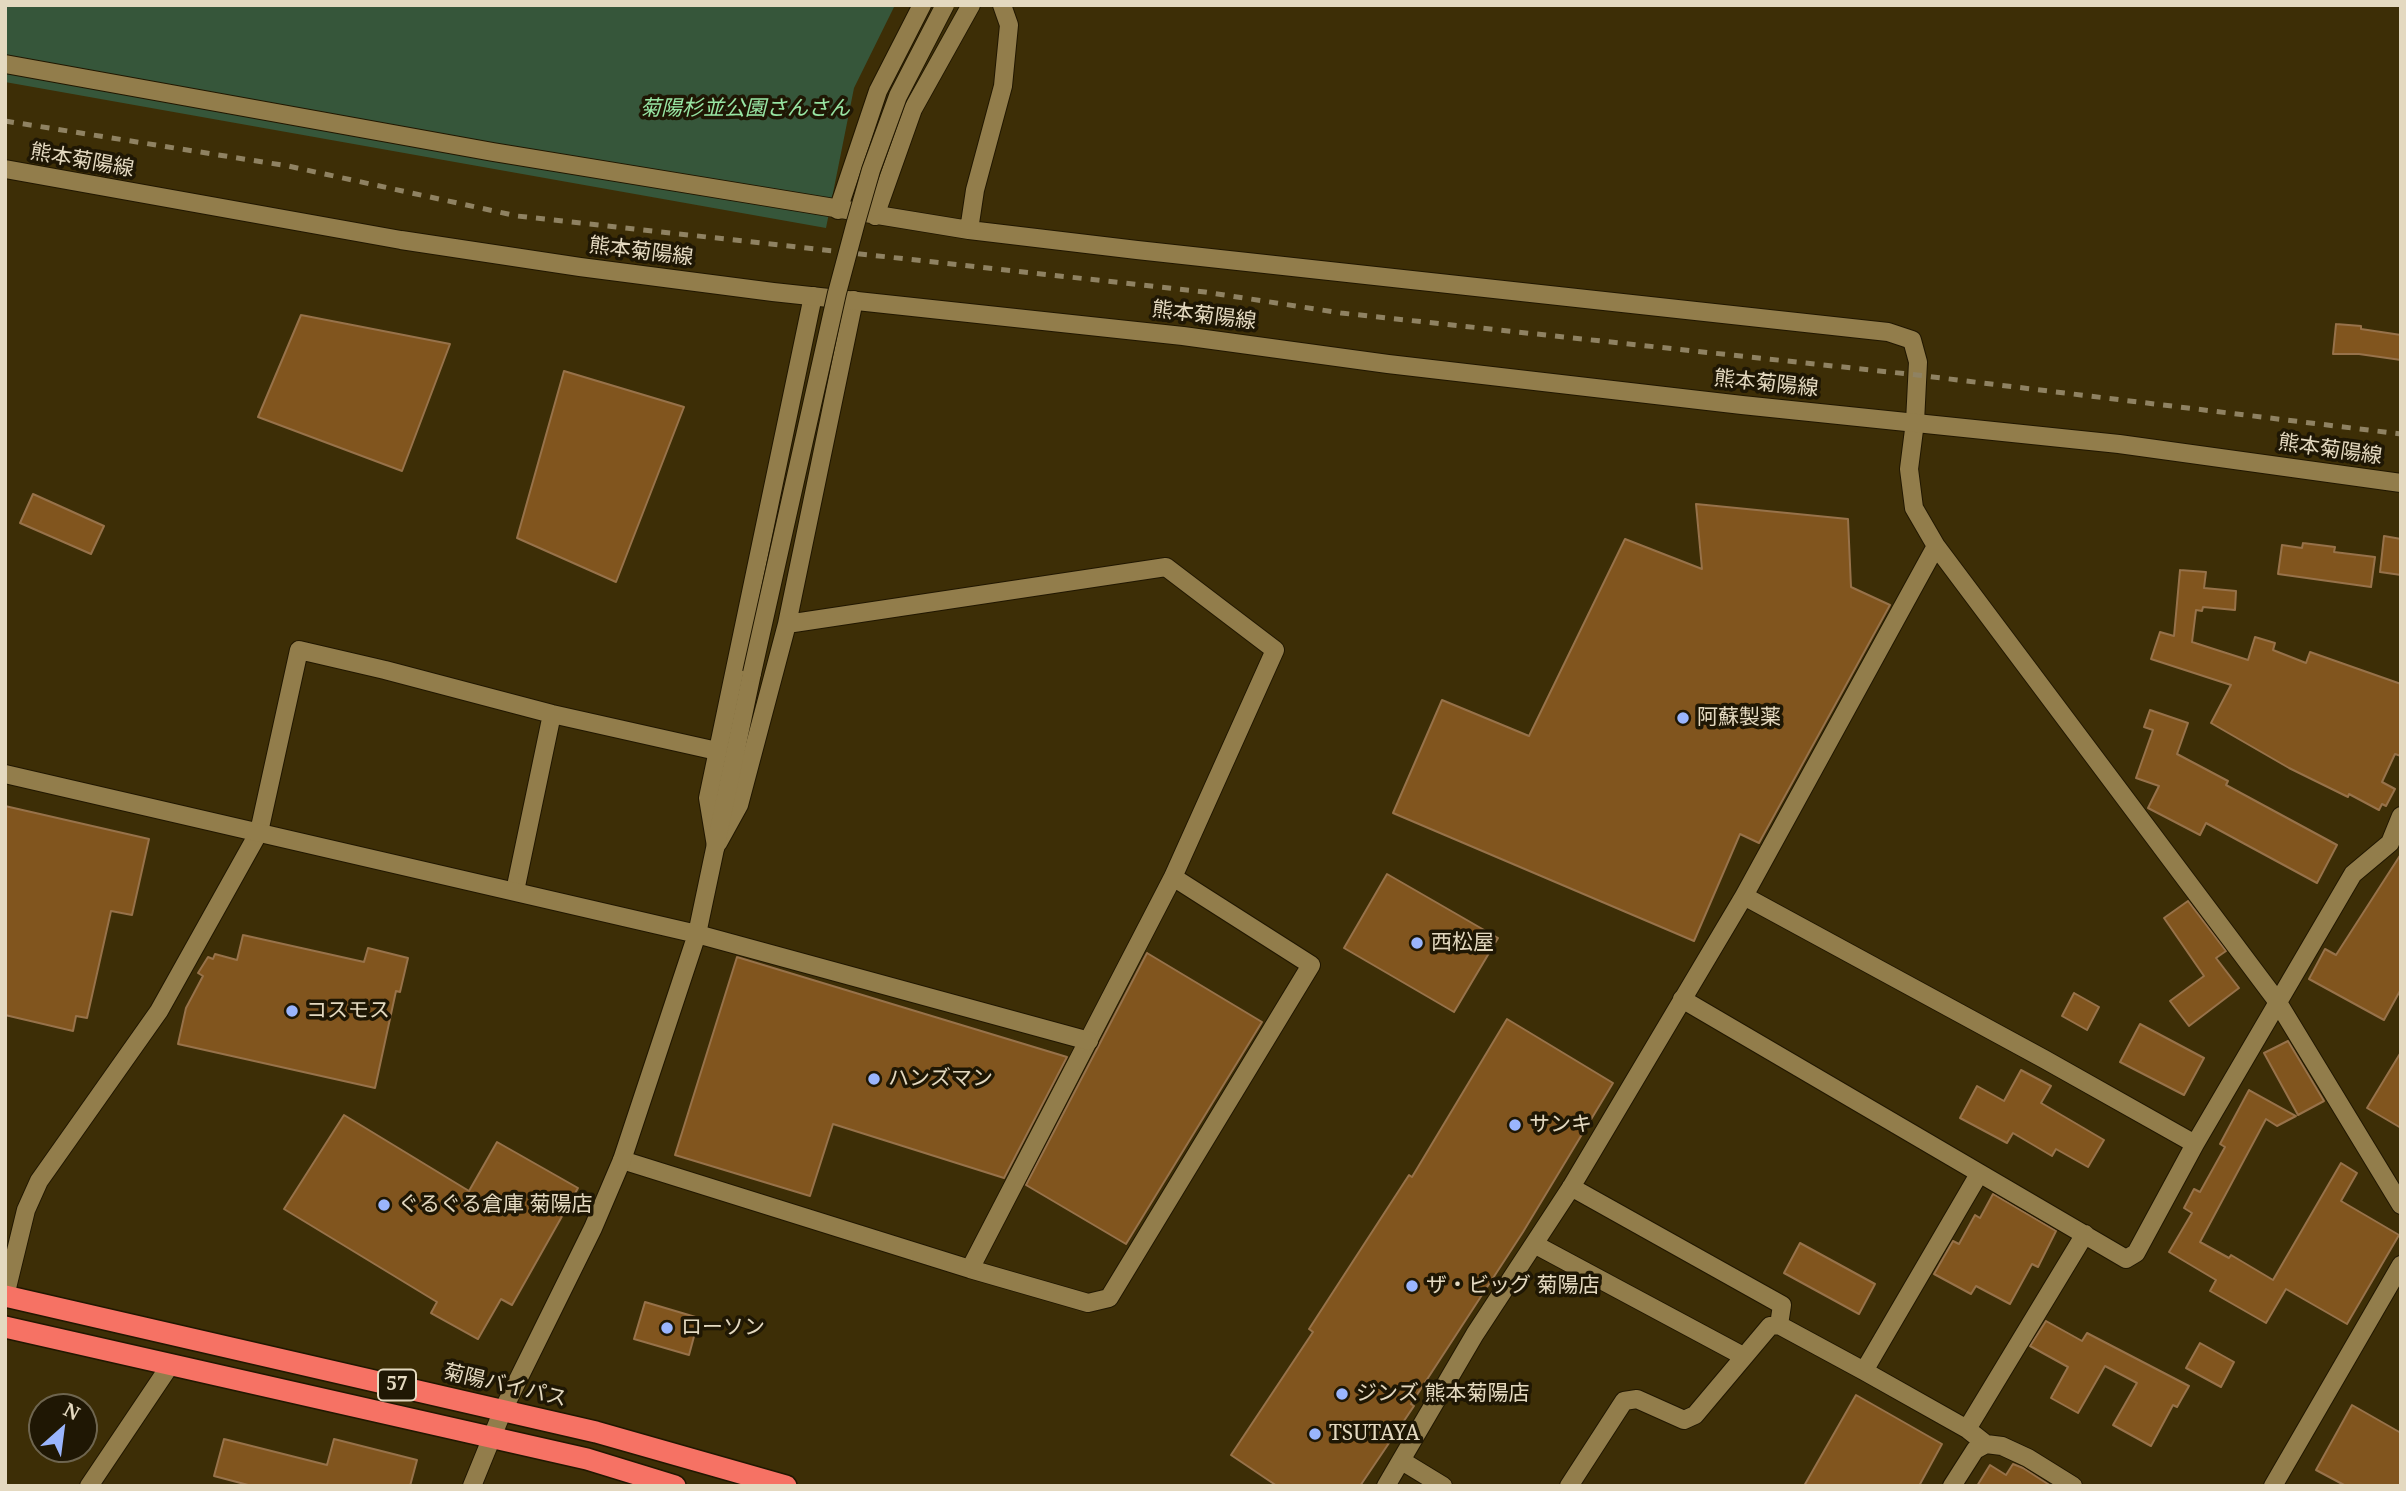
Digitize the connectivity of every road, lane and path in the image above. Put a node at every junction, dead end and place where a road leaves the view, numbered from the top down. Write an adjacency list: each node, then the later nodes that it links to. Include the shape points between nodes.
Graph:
1 (922, 5): 7 (street, via 878,91)
2 (945, 5): 21 (street, bridge, via 898,96 856,222)
3 (971, 5): 8 (street, via 913,109)
4 (1002, 5): 9 (street, via 1009,25 1003,86)
5 (5, 64): 7 (street)
6 (5, 170): 10 (street, 熊本菊陽線, via 401,240)
7 (838, 210): 8 (street)
8 (875, 216): 9 (street)
9 (969, 230): 12 (street, via 1888,332 1912,340 1918,362)
10 (813, 296): 11 (street, 熊本菊陽線); 17 (street)
11 (854, 300): 12 (street, 熊本菊陽線); 15 (street)
12 (1915, 422): 13 (street, 熊本菊陽線, via 2119,444); 14 (street, via 1909,469 1914,508)
13 (2401, 483)
14 (1936, 546): 24 (street); 27 (street)
15 (788, 624): 21 (street, via 739,805); 22 (street, via 1166,567 1275,650)
16 (552, 714): 17 (street); 20 (street, via 299,650); 23 (street)
17 (717, 751): 21 (street, via 708,798)
18 (5, 774): 20 (street)
19 (2401, 816): 27 (street, via 2389,843 2353,874)
20 (259, 832): 23 (street); 38 (street, via 159,1011 39,1181 26,1210)
21 (716, 846): 25 (street)
22 (1173, 877): 28 (street); 37 (street, via 1311,965 1108,1298 1088,1303)
23 (515, 891): 25 (street)
24 (1744, 896): 26 (street); 29 (street)
25 (697, 934): 28 (street); 30 (street)
26 (1682, 999): 31 (street); 32 (street)
27 (2277, 1001): 29 (street); 33 (street)
28 (1089, 1041): 37 (street)
29 (2195, 1143): 34 (street, via 2137,1253 2126,1258)
30 (622, 1160): 37 (street); 44 (street)
31 (1979, 1174): 34 (street); 43 (street)
32 (1571, 1187): 35 (street); 39 (street, via 1782,1305)
33 (2401, 1205)
34 (2085, 1234): 45 (street)
35 (1534, 1244): 41 (street); 48 (street, via 1475,1334)
36 (2401, 1265): 58 (street)
37 (970, 1269)
38 (5, 1296): 44 (highway, 菊陽バイパス / 57)
39 (1779, 1325): 41 (street, via 1770,1326); 43 (street)
40 (5, 1327): 42 (highway, 57)
41 (1742, 1356): 55 (street, via 1695,1415 1684,1420 1637,1399 1624,1401)
42 (171, 1364): 46 (highway, 57); 49 (street)
43 (1864, 1371): 45 (street)
44 (503, 1410): 46 (street); 52 (highway, 菊陽バイパス / 57)
45 (1967, 1429): 47 (street)
46 (491, 1437): 50 (street); 51 (highway, 57)
47 (1986, 1444): 56 (street, via 1975,1450); 57 (street, via 2028,1458)
48 (1402, 1461): 53 (street); 54 (street)
49 (89, 1486)
50 (471, 1486)
51 (675, 1486)
52 (786, 1486)
53 (1386, 1486)
54 (1443, 1486)
55 (1569, 1486)
56 (1952, 1486)
57 (2073, 1486)
58 (2273, 1486)

